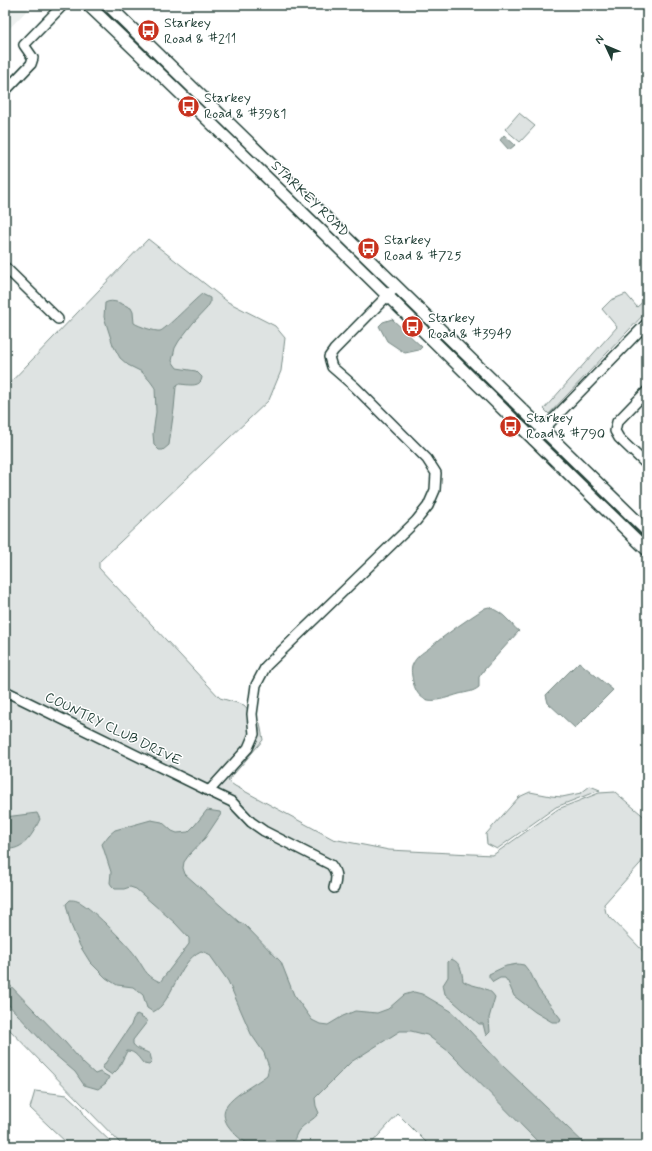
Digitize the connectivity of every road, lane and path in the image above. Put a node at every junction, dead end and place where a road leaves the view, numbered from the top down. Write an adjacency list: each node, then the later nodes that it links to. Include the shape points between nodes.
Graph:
1 (63, 5): 4 (street, via 24,45 33,58 31,64 8,88)
2 (88, 5): 7 (main road, STARKEY ROAD)
3 (108, 5): 6 (main road, STARKEY ROAD)
4 (5, 85)
5 (5, 267): 8 (street)
6 (396, 287): 7 (street); 11 (main road, STARKEY ROAD)
7 (387, 296): 12 (main road, STARKEY ROAD); 17 (street, via 329,357 332,367 427,459 436,473 435,490 428,506 416,521 266,666 256,685 252,714 254,734 248,748)
8 (58, 319)
9 (647, 323): 11 (street)
10 (647, 391): 13 (street, via 617,422 615,431)
11 (542, 430): 12 (street); 14 (main road, STARKEY ROAD)
12 (533, 440): 15 (main road, STARKEY ROAD)
13 (647, 465)
14 (647, 531)
15 (647, 550)
16 (5, 691): 17 (street, COUNTRY CLUB DRIVE)
17 (209, 791): 18 (street, COUNTRY CLUB DRIVE, via 232,802 251,822 264,831 331,865 337,879)
18 (334, 888)

